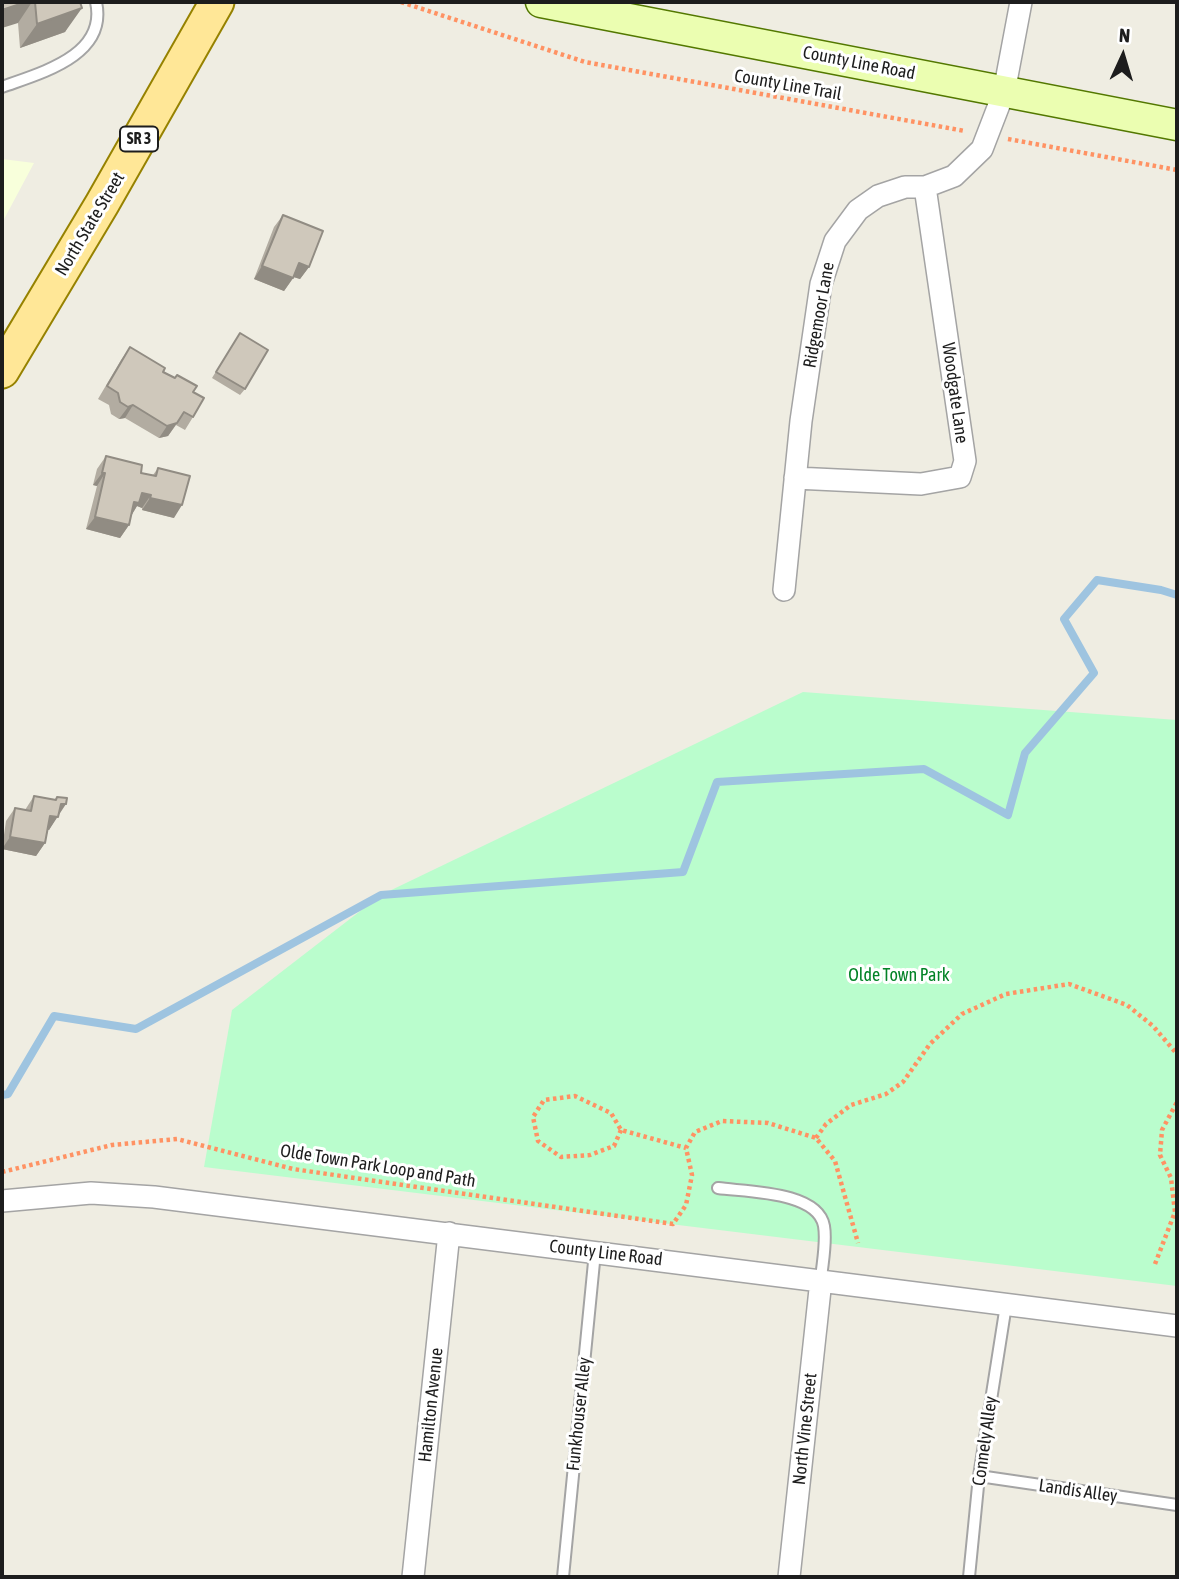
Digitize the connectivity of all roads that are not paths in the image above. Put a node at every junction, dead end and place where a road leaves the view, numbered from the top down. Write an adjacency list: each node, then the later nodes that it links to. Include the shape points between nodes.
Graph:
1 (96, 2): 5 (lane, via 99,12 89,42 62,64)
2 (217, 2): 9 (main road, North State Street / SR 3)
3 (541, 2): 6 (main road, County Line Road)
4 (1021, 2): 6 (street, Ridgemoor Lane)
5 (2, 87)
6 (1004, 92): 7 (main road, County Line Road); 8 (street, Ridgemoor Lane, via 982,149 954,176)
7 (1177, 125)
8 (925, 187): 10 (street, Ridgemoor Lane, via 905,187 878,196 858,210 835,241 821,284); 10 (street, Woodgate Lane, via 965,461 960,477 921,484)
9 (2, 371)
10 (795, 478): 11 (street, Ridgemoor Lane)
11 (784, 590)
12 (718, 1188): 16 (lane, via 795,1198 814,1208 824,1225)
13 (2, 1201): 14 (street, County Line Road, via 91,1193 154,1197)
14 (449, 1233): 15 (street, County Line Road); 21 (street, Hamilton Avenue)
15 (595, 1252): 16 (street, County Line Road); 22 (lane, Funkhouser Alley)
16 (821, 1280): 17 (street, County Line Road); 23 (street, North Vine Street)
17 (1006, 1305): 18 (street, County Line Road); 19 (lane, Connely Alley)
18 (1177, 1326)
19 (979, 1476): 20 (lane, Landis Alley); 24 (lane, Connely Alley)
20 (1177, 1505)
21 (413, 1577)
22 (563, 1577)
23 (789, 1577)
24 (969, 1577)

